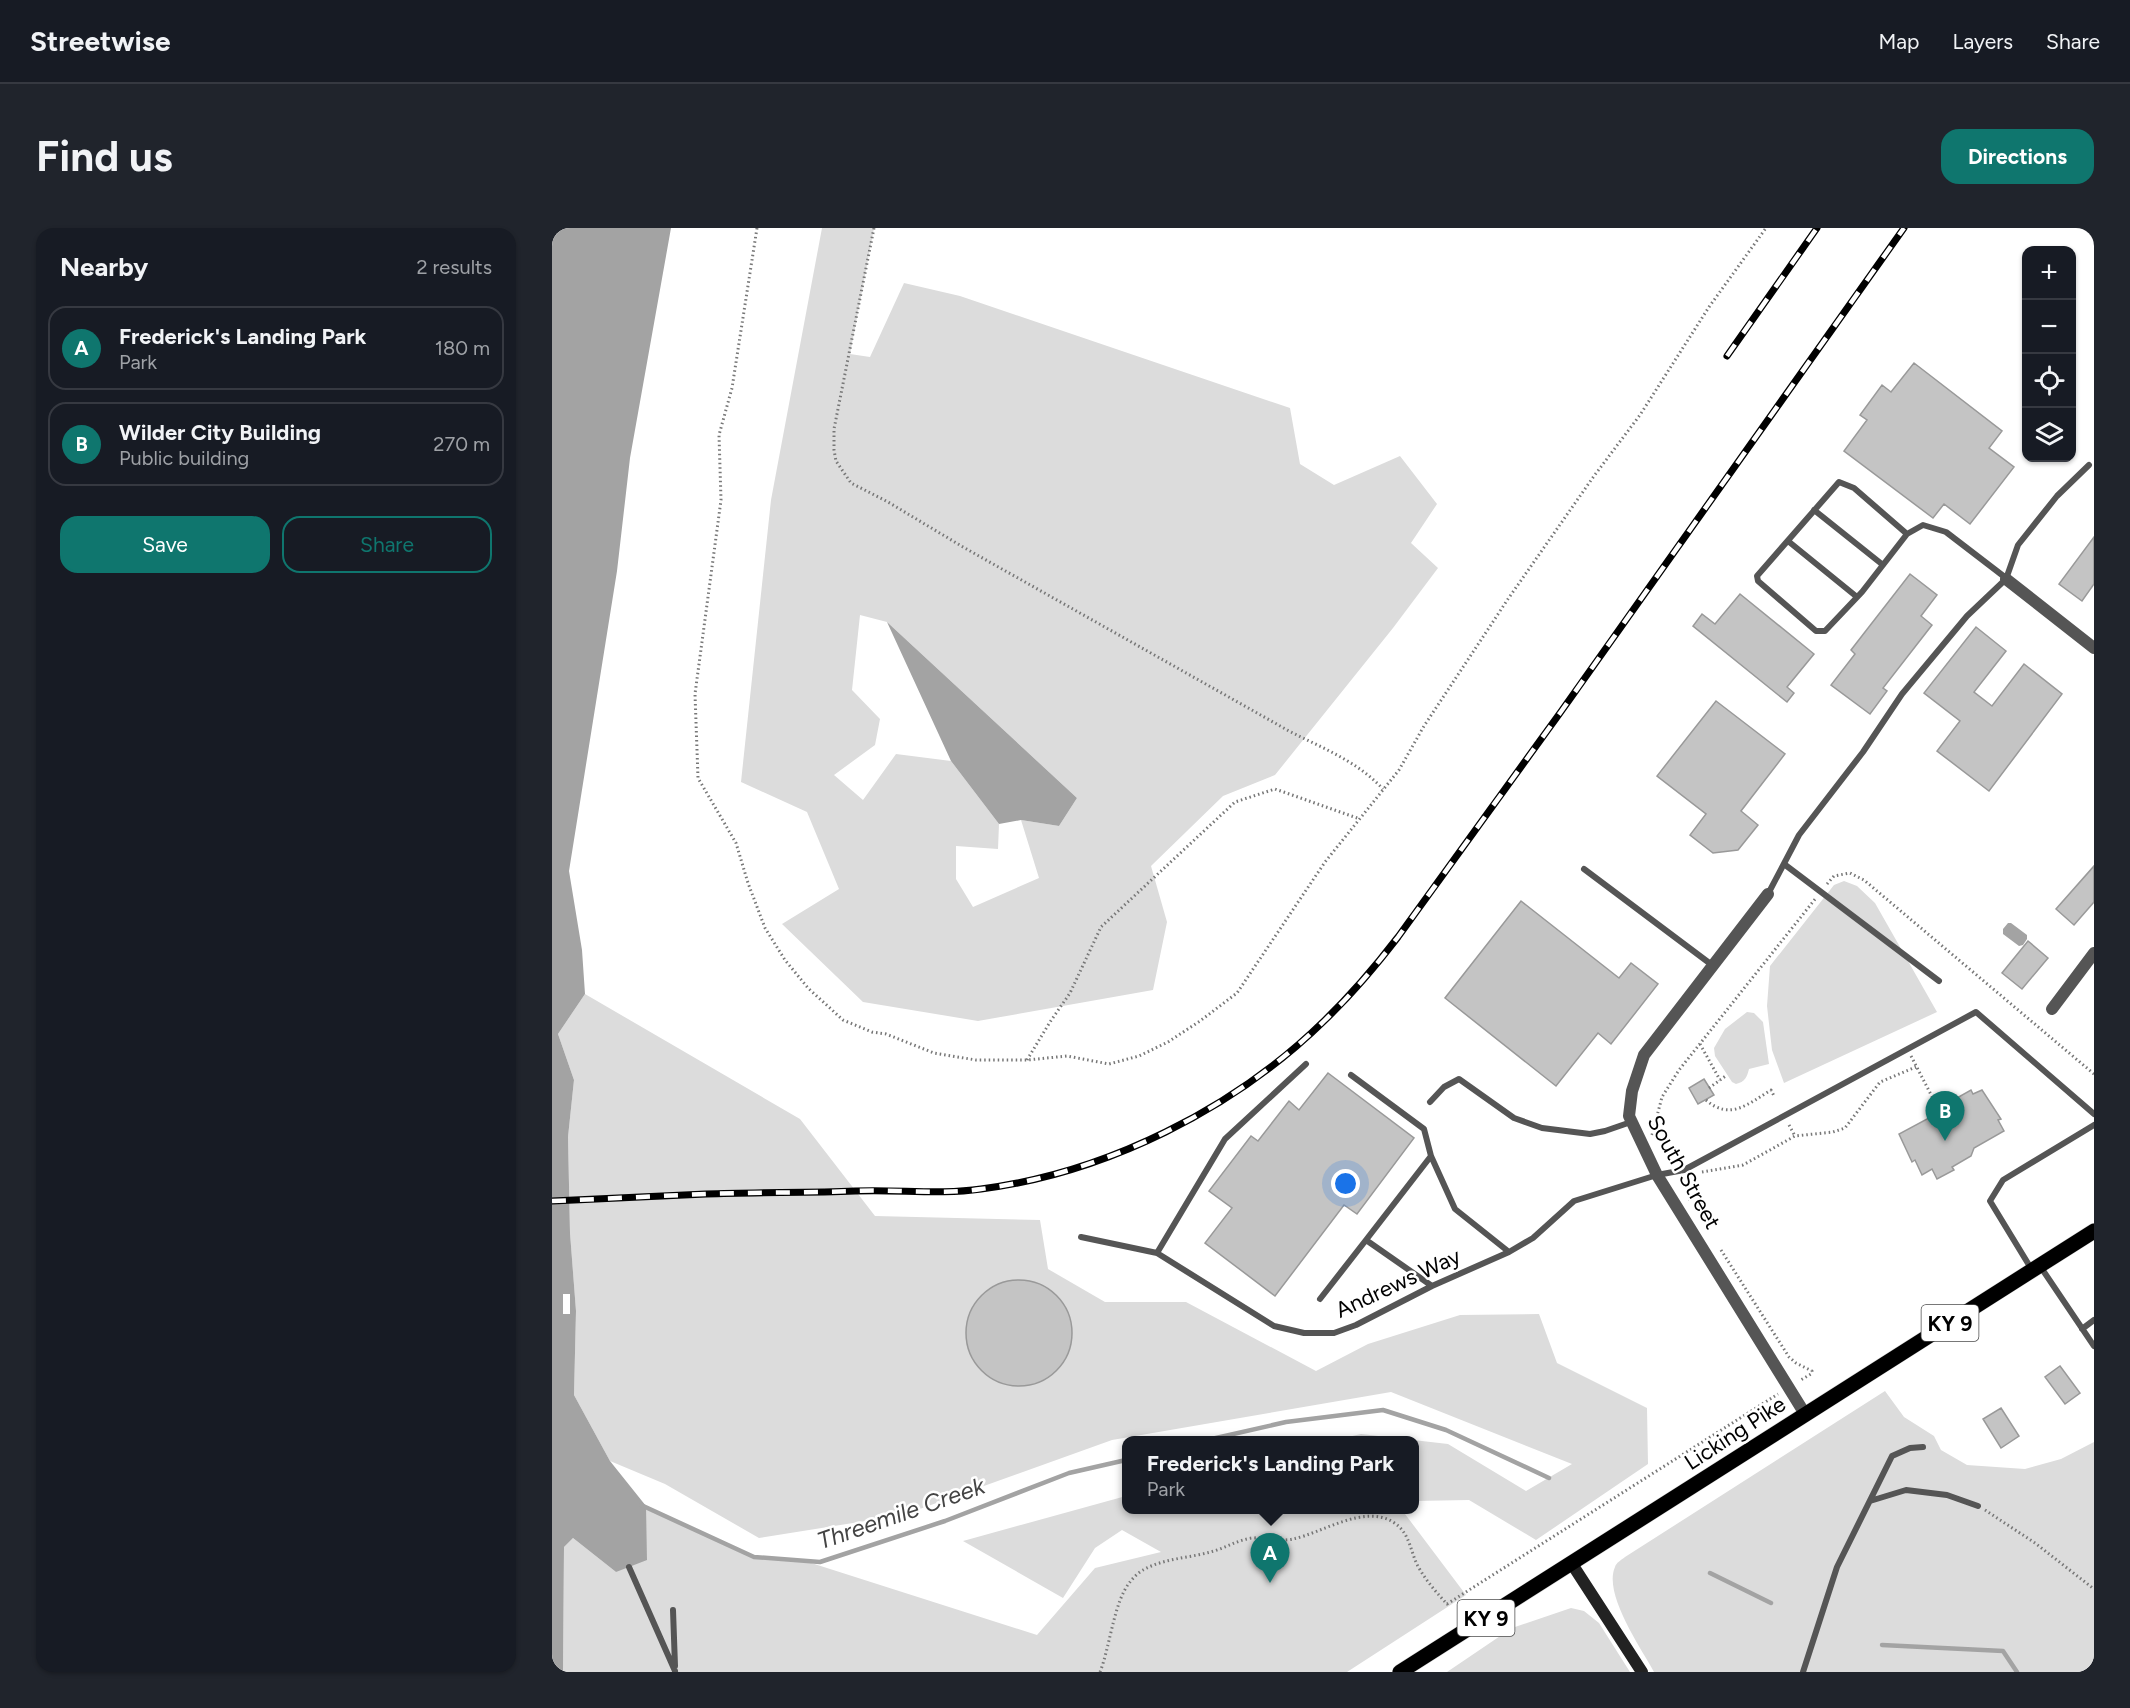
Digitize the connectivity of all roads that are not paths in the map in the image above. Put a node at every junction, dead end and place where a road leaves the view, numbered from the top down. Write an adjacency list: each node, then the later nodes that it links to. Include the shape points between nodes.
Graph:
1 (2089, 465): 6 (lane, via 2057,496 2018,545)
2 (1814, 510): 3 (lane, via 1839,482 1854,488); 4 (lane); 5 (lane)
3 (1907, 534): 5 (lane); 6 (lane, via 1923,525 1946,532)
4 (1788, 541): 7 (lane); 7 (lane, via 1758,580 1816,632 1825,631)
5 (1883, 565): 7 (lane)
6 (2006, 579): 8 (street); 9 (lane, via 1967,616 1902,694 1799,835)
7 (1857, 597)
8 (2094, 648)
9 (1784, 864): 11 (lane); 14 (lane)
10 (1584, 869): 13 (lane)
11 (1768, 894): 13 (street, South Street)
12 (2094, 953): 15 (street)
13 (1712, 965): 20 (street, South Street, via 1644,1055 1632,1091)
14 (1940, 981)
15 (2052, 1009)
16 (1306, 1064): 28 (lane, via 1225,1140)
17 (1351, 1075): 22 (lane, via 1424,1129)
18 (1430, 1102): 20 (lane, via 1444,1087 1459,1079 1514,1118 1542,1128 1590,1134)
19 (2094, 1114): 23 (lane, Andrews Way, via 1976,1012 1684,1170)
20 (1631, 1122): 23 (street, South Street)
21 (2094, 1125): 29 (lane, via 2003,1180 1990,1201)
22 (1431, 1156): 26 (lane); 27 (lane, via 1455,1209)
23 (1657, 1175): 27 (lane, Andrews Way, via 1574,1201 1533,1238); 35 (street, South Street)
24 (2094, 1231): 29 (main road, Licking Pike / KY 9)
25 (1081, 1237): 28 (lane, Andrews Way)
26 (1366, 1240): 30 (lane); 31 (lane)
27 (1509, 1252): 30 (lane, Andrews Way)
28 (1157, 1253): 30 (lane, Andrews Way, via 1274,1326 1304,1334 1334,1333 1356,1325)
29 (2036, 1268): 33 (lane); 35 (main road, Licking Pike / KY 9)
30 (1432, 1286)
31 (1320, 1299)
32 (2094, 1320): 33 (lane)
33 (2082, 1329): 34 (lane)
34 (2094, 1346)
35 (1805, 1414): 39 (main road, Licking Pike / KY 9)
36 (1923, 1447): 37 (lane, via 1892,1456)
37 (1870, 1501): 38 (lane, via 1906,1490 1947,1495); 45 (lane, via 1837,1567)
38 (1978, 1506)
39 (1572, 1564): 43 (main road, Licking Pike / KY 9); 44 (main road)
40 (629, 1567): 42 (lane)
41 (673, 1610): 42 (lane)
42 (675, 1671)
43 (1400, 1672)
44 (1642, 1672)
45 (1803, 1672)

